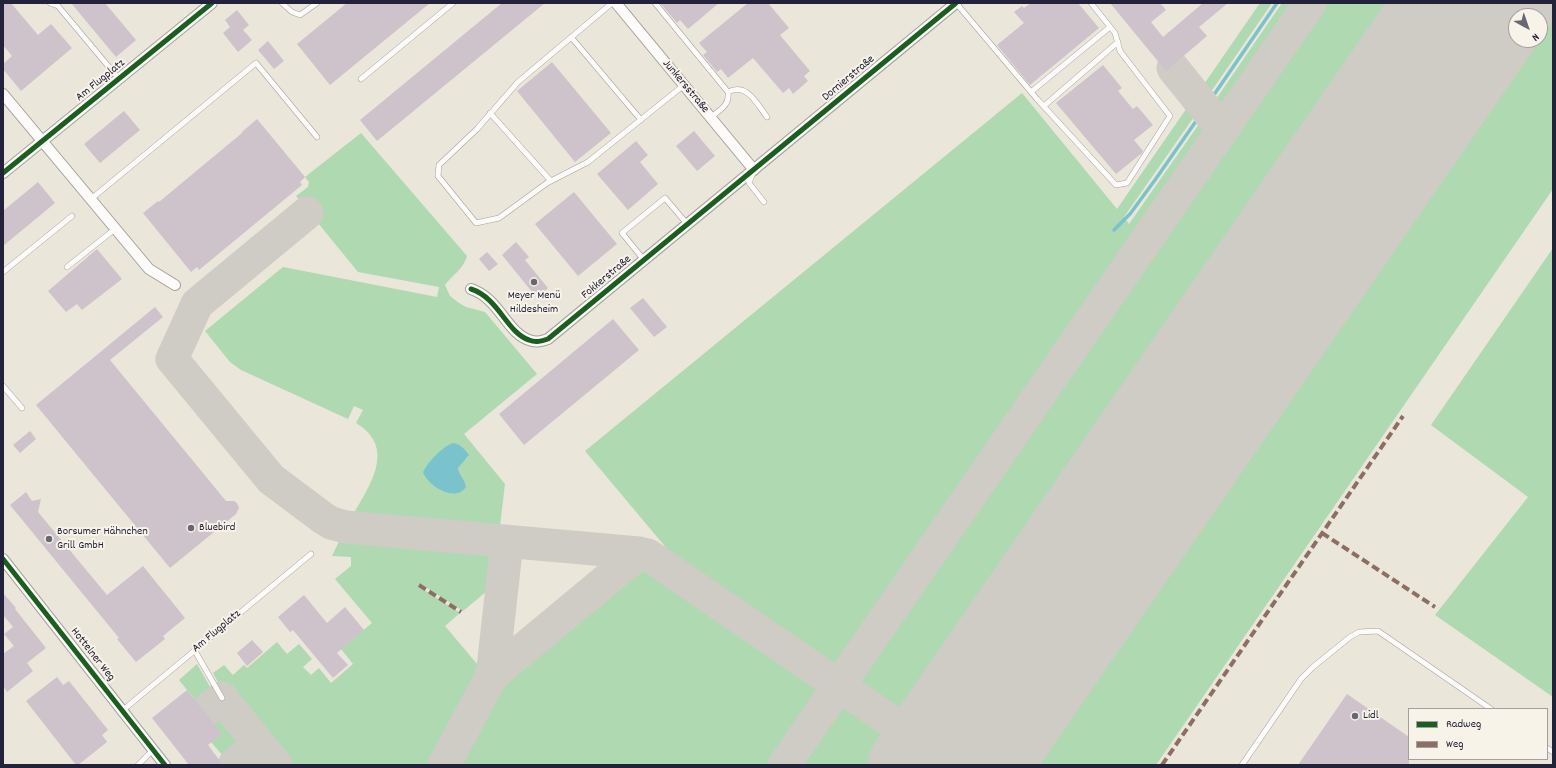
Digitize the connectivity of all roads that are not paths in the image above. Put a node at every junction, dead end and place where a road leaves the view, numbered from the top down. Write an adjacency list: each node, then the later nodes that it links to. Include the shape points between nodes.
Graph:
1 (50, 3): 14 (lane, via 58,6)
2 (212, 3): 14 (street, Am Flugplatz)
3 (282, 3): 4 (lane, via 300,15)
4 (316, 3)
5 (453, 3): 15 (lane)
6 (612, 3): 12 (lane)
7 (616, 3): 16 (street, Junkersstraße)
8 (655, 3): 17 (lane)
9 (956, 3): 18 (lane); 27 (street, Dornierstraße)
10 (1091, 3): 11 (lane)
11 (1110, 26): 13 (lane); 18 (lane)
12 (571, 37): 21 (lane, via 518,82); 24 (lane)
13 (1118, 42): 20 (lane); 20 (lane, via 1120,51 1170,116 1127,182 1116,185)
14 (119, 79): 26 (street, Am Flugplatz)
15 (361, 79)
16 (684, 85): 22 (street, Junkersstraße); 24 (lane)
17 (728, 92): 22 (lane, via 727,103); 23 (lane, via 737,88 747,92)
18 (1031, 92): 20 (lane)
19 (3, 94): 26 (street)
20 (1044, 106)
21 (490, 113): 29 (lane); 29 (lane, via 439,165 438,176 476,223 499,218)
22 (711, 117): 27 (street, Junkersstraße)
23 (768, 117)
24 (641, 120): 29 (lane, via 588,162)
25 (317, 137): 30 (lane, via 256,63)
26 (42, 141): 28 (street, Am Flugplatz); 30 (street)
27 (754, 170): 31 (lane, via 749,183); 33 (street, Fokkerstraße)
28 (3, 173)
29 (551, 181)
30 (91, 199): 34 (street)
31 (764, 202)
32 (72, 216): 37 (lane)
33 (688, 225): 35 (street, Fokkerstraße); 35 (lane, via 665,198 622,233)
34 (115, 228): 36 (lane); 38 (street, via 149,269)
35 (645, 260): 39 (street, Fokkerstraße, via 552,337 539,341 530,341 522,337 488,298)
36 (67, 267)
37 (3, 272)
38 (175, 285)
39 (471, 289)
40 (3, 386): 41 (lane)
41 (22, 408)
42 (311, 554): 44 (lane, Am Flugplatz)
43 (3, 558): 47 (street, Hottelner Weg)
44 (195, 651): 45 (lane); 47 (lane, Am Flugplatz)
45 (222, 698)
46 (1490, 708): 51 (lane, via 1378,631 1359,632 1326,655 1301,680)
47 (122, 710): 48 (street, Hottelner Weg)
48 (153, 750): 49 (lane); 50 (street, Hottelner Weg)
49 (138, 765)
50 (166, 765)
51 (1242, 765)

